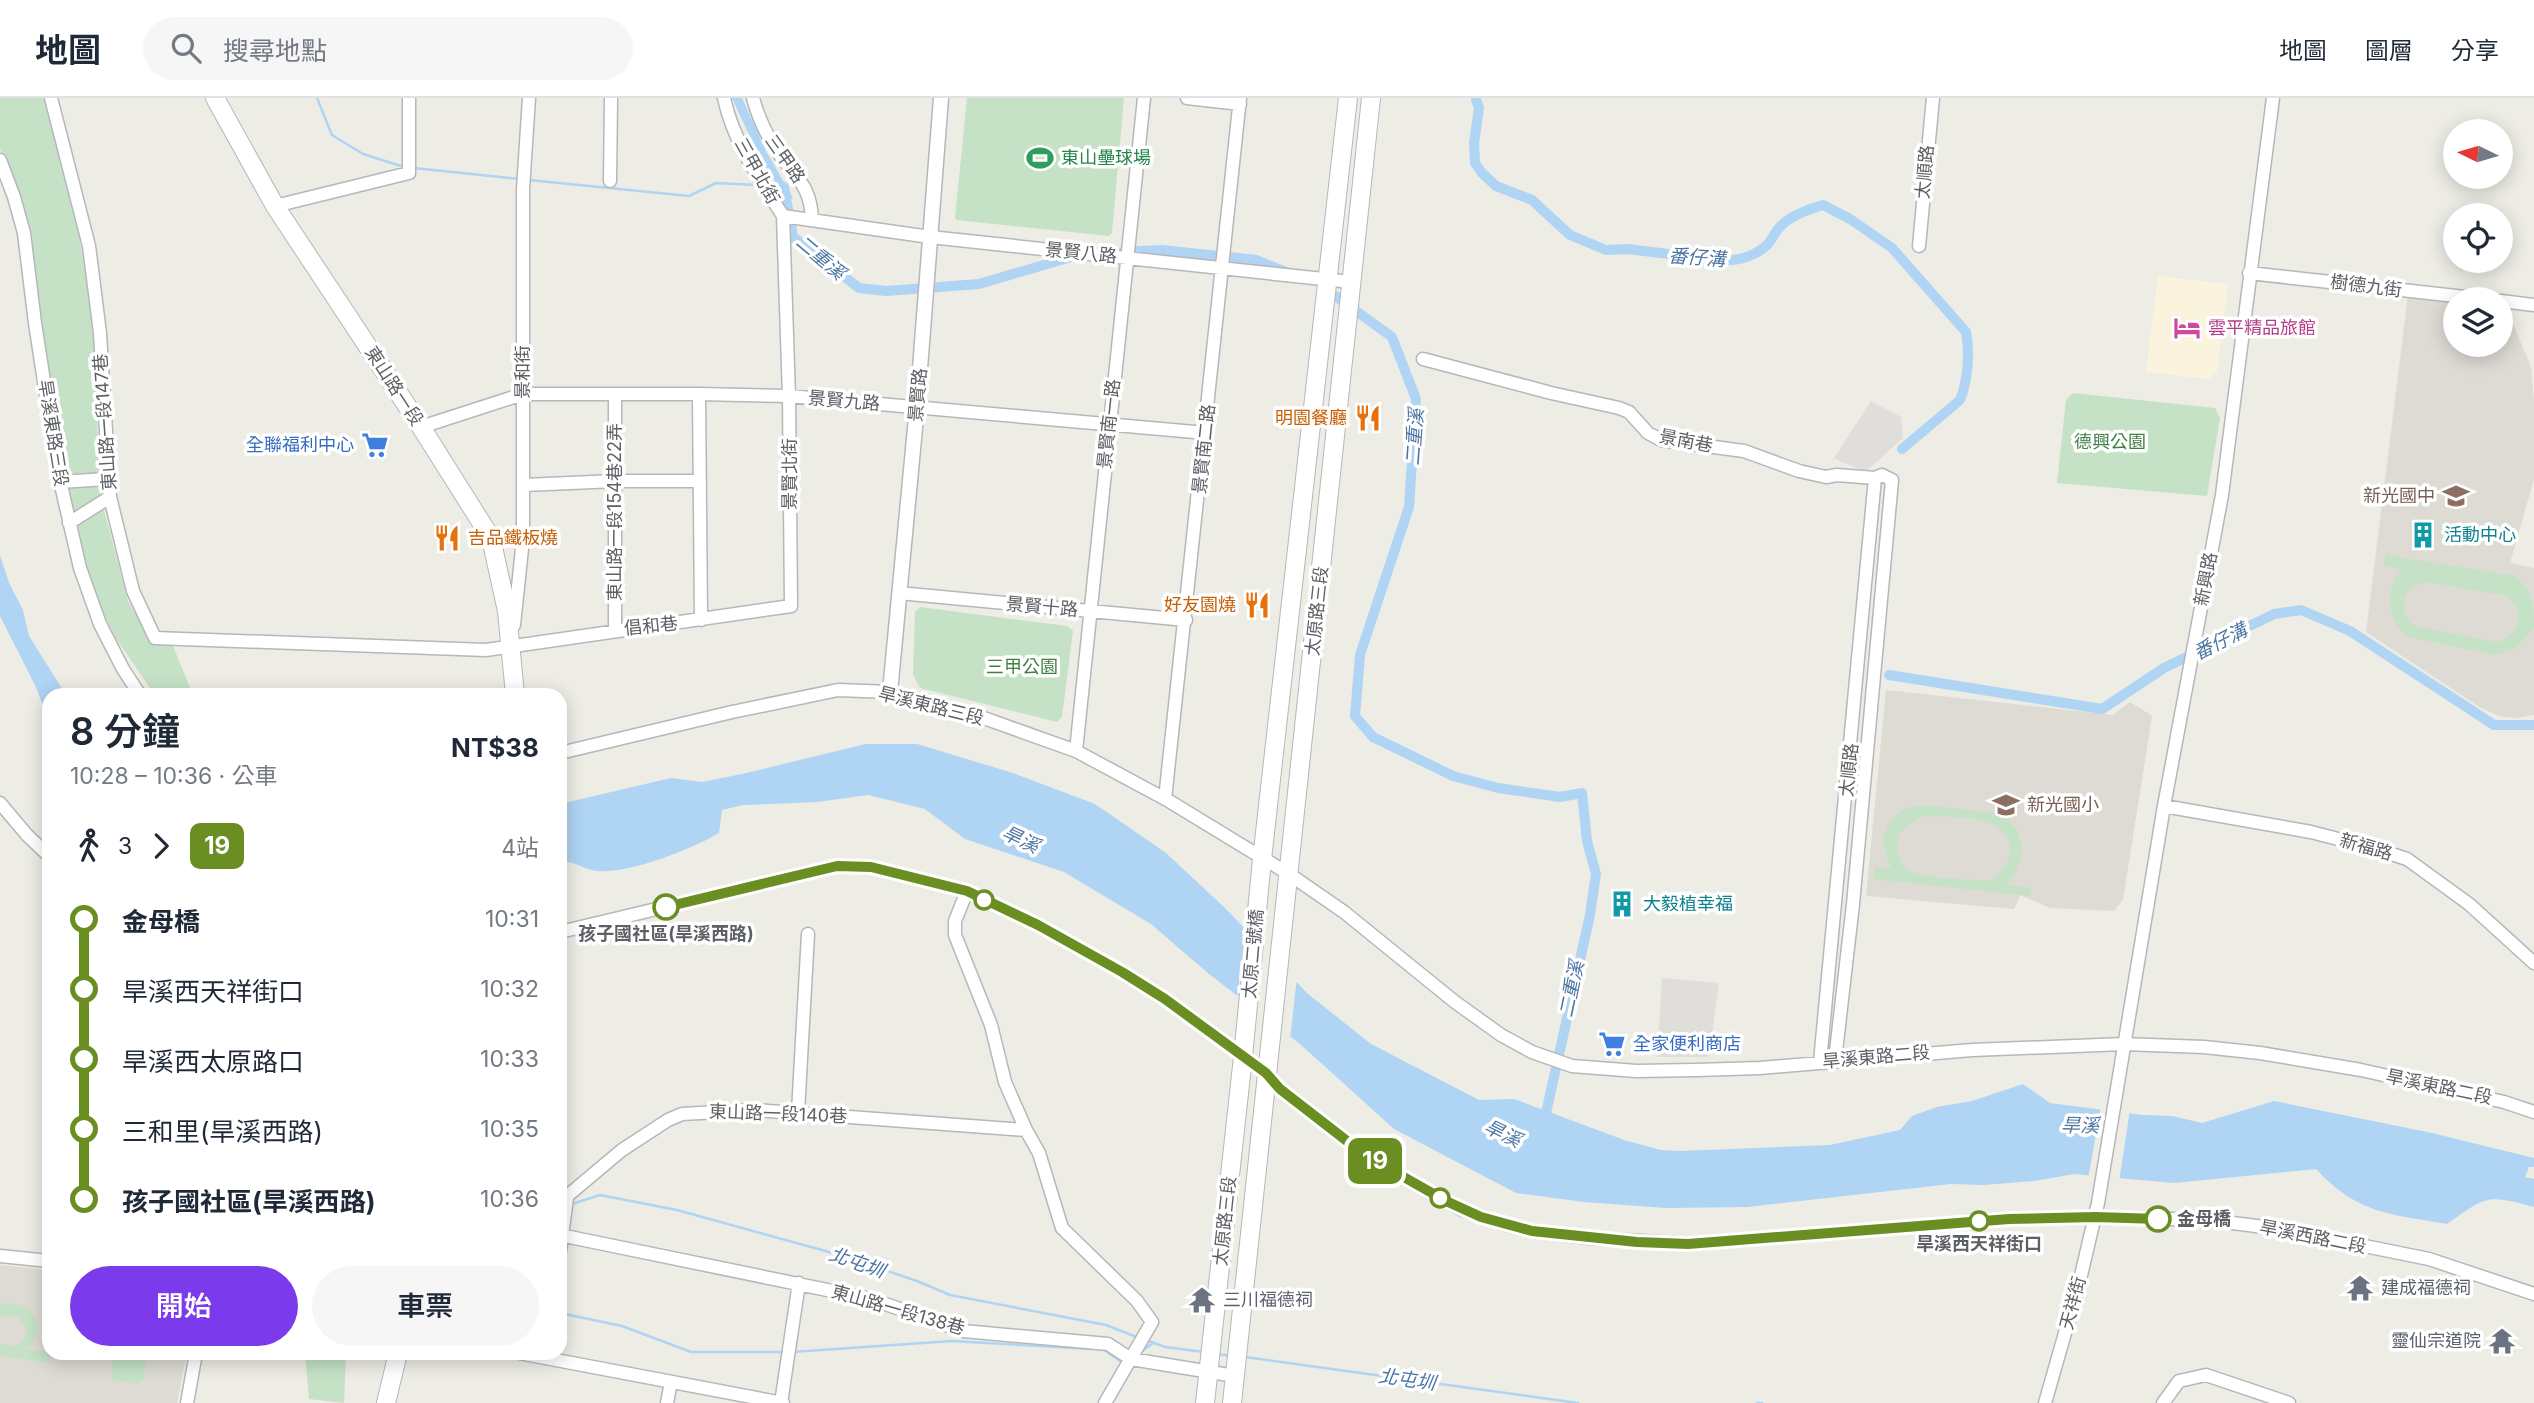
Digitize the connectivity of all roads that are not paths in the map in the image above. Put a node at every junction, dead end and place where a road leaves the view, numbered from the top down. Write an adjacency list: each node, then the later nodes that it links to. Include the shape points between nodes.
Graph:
1 (51, 98): 41 (street, 東山路一段147巷, via 89,246 100,333)
2 (215, 98): 18 (main road, 東山路一段)
3 (409, 98): 18 (street, via 409,173)
4 (529, 98): 32 (street, 景和街, via 523,157)
5 (611, 98): 17 (street)
6 (724, 98): 19 (street, 三甲北街, via 745,152)
7 (753, 98): 20 (street, 三甲路, via 776,150 803,183)
8 (941, 98): 21 (street, 景賢路)
9 (1144, 98): 23 (street, 景賢南一路)
10 (1187, 98): 15 (street)
11 (1348, 98): 26 (main road)
12 (1371, 98): 27 (main road)
13 (1933, 98): 22 (street, 太順路)
14 (2273, 98): 25 (street, 新興路)
15 (1240, 101): 24 (street, 景賢南二路)
16 (0, 160): 45 (street, 旱溪東路三段, via 24,233)
17 (610, 181)
18 (275, 206): 38 (main road, 東山路一段)
19 (783, 216): 20 (street, 三甲北街); 35 (street, 景賢北街)
20 (812, 220): 21 (street, 景賢八路)
21 (930, 237): 23 (street, 景賢八路); 36 (street, 景賢路)
22 (1919, 246)
23 (1126, 258): 24 (street, 景賢八路); 37 (street, 景賢南一路)
24 (1222, 269): 26 (street, 景賢八路); 39 (street, 景賢南二路)
25 (2249, 273): 28 (street, 樹德九街); 67 (street, 新興路, via 2222,495)
26 (1328, 280): 27 (street, 景賢八路); 69 (main road, 太原路三段)
27 (1351, 283): 69 (main road, 太原路三段)
28 (2443, 295)
29 (2513, 302): 30 (street)
30 (2534, 305)
31 (1423, 359): 40 (street, 景南巷, via 1619,408 1661,440 1744,451 1826,477)
32 (523, 394): 34 (street, 景賢九路); 38 (street, 景賢九路); 46 (street, 景和街)
33 (699, 394): 34 (street, 景賢九路); 35 (street, 景賢九路); 44 (street)
34 (615, 395): 43 (street, 東山路一段154巷22弄)
35 (789, 396): 36 (street, 景賢九路); 52 (street, 景賢北街)
36 (917, 407): 37 (street, 景賢九路); 51 (street, 景賢路)
37 (1110, 424): 39 (street, 景賢九路); 53 (street, 景賢南一路)
38 (421, 427): 49 (main road, 東山路一段)
39 (1206, 433): 55 (street, 景賢南二路)
40 (1875, 478): 42 (street, 景南巷, via 1885,475); 59 (street, 太順路)
41 (107, 479): 45 (street); 47 (street, 東山路一段147巷)
42 (1892, 480): 58 (street, 太順路)
43 (616, 481): 44 (street); 46 (street); 56 (street, 東山路一段154巷22弄)
44 (699, 481): 54 (street)
45 (60, 482): 48 (street, 旱溪東路三段)
46 (524, 485): 50 (street, 景和街)
47 (110, 497): 48 (street); 57 (street, 東山路一段147巷, via 133,591 155,638 486,650)
48 (69, 523): 60 (street, 旱溪東路三段, via 100,624)
49 (491, 538): 50 (street); 57 (main road, 東山路一段)
50 (523, 538): 57 (street, 景和街)
51 (899, 593): 53 (street, 景賢十路); 62 (street, 景賢路)
52 (791, 606): 54 (street, 倡和巷)
53 (1091, 611): 55 (street, 景賢十路); 63 (street, 景賢南一路)
54 (701, 620): 56 (street, 倡和巷)
55 (1186, 620): 65 (street, 景賢南二路)
56 (615, 630): 57 (street, 倡和巷)
57 (512, 645): 61 (main road, 東山路一段)
58 (1875, 658): 59 (street); 77 (street, 太順路)
59 (1859, 671): 78 (street, 太順路)
60 (136, 688)
61 (515, 688)
62 (890, 692): 63 (street, 旱溪東路三段, via 967,712); 64 (street, 旱溪東路三段, via 838,690)
63 (1076, 751): 65 (street, 旱溪東路三段)
64 (567, 752)
65 (1165, 799): 69 (street, 旱溪東路三段)
66 (0, 803): 68 (street)
67 (2164, 806): 73 (street, 新福路, via 2311,832 2407,859 2469,904); 75 (street, 新興路)
68 (42, 849)
69 (1275, 872): 74 (main road, 太原二號橋); 78 (street, 旱溪東路二段, via 1344,912 1501,1035 1572,1066 1636,1071); 79 (main road, 太原二號橋)
70 (967, 891): 71 (street, 旱溪西路二段, via 871,867 837,866); 76 (street, 旱溪西路二段, via 1122,972); 82 (street, via 955,921 955,935)
71 (567, 930)
72 (808, 934): 80 (street)
73 (2534, 963)
74 (1245, 1038): 76 (main road, 太原路三段)
75 (2123, 1044): 77 (street, 旱溪東路二段); 81 (street, 旱溪東路二段, via 2260,1053 2374,1073); 84 (street, 新興路)
76 (1244, 1057): 79 (street, 旱溪西路二段); 95 (main road, 太原路三段)
77 (1835, 1060): 78 (street, 旱溪東路二段)
78 (1820, 1062)
79 (1267, 1065): 85 (street, 旱溪西路二段, via 1280,1089 1365,1155 1464,1209 1532,1231 1688,1244 2009,1219); 96 (main road, 太原路三段)
80 (798, 1112): 82 (street, 東山路一段140巷); 83 (street, 東山路一段140巷, via 682,1114 622,1150)
81 (2534, 1112)
82 (1026, 1130): 91 (street, via 1039,1153 1062,1228 1152,1322)
83 (567, 1197)
84 (2098, 1203): 85 (street, 天祥街)
85 (2095, 1217): 90 (street, 旱溪西路二段, via 2209,1220 2280,1229 2429,1259); 105 (street, 天祥街)
86 (567, 1236): 89 (street, 東山路一段138巷)
87 (0, 1256): 88 (street)
88 (42, 1260)
89 (799, 1283): 91 (street, 東山路一段138巷, via 871,1299 962,1331 1108,1344); 101 (street)
90 (2534, 1294)
91 (1131, 1359): 95 (street, 東山路一段138巷); 102 (street)
92 (195, 1360): 98 (street)
93 (396, 1360): 99 (main road)
94 (567, 1360): 97 (street)
95 (1208, 1372): 96 (street, 東山路一段138巷); 103 (main road, 太原路三段)
96 (1235, 1376): 104 (main road, 太原路三段)
97 (671, 1382): 100 (street); 101 (street)
98 (187, 1403)
99 (386, 1403)
100 (667, 1403)
101 (782, 1403)
102 (1105, 1403)
103 (1205, 1403)
104 (1232, 1403)
105 (2045, 1403)
106 (2163, 1403): 107 (street, via 2179,1381 2206,1375)
107 (2289, 1403)

